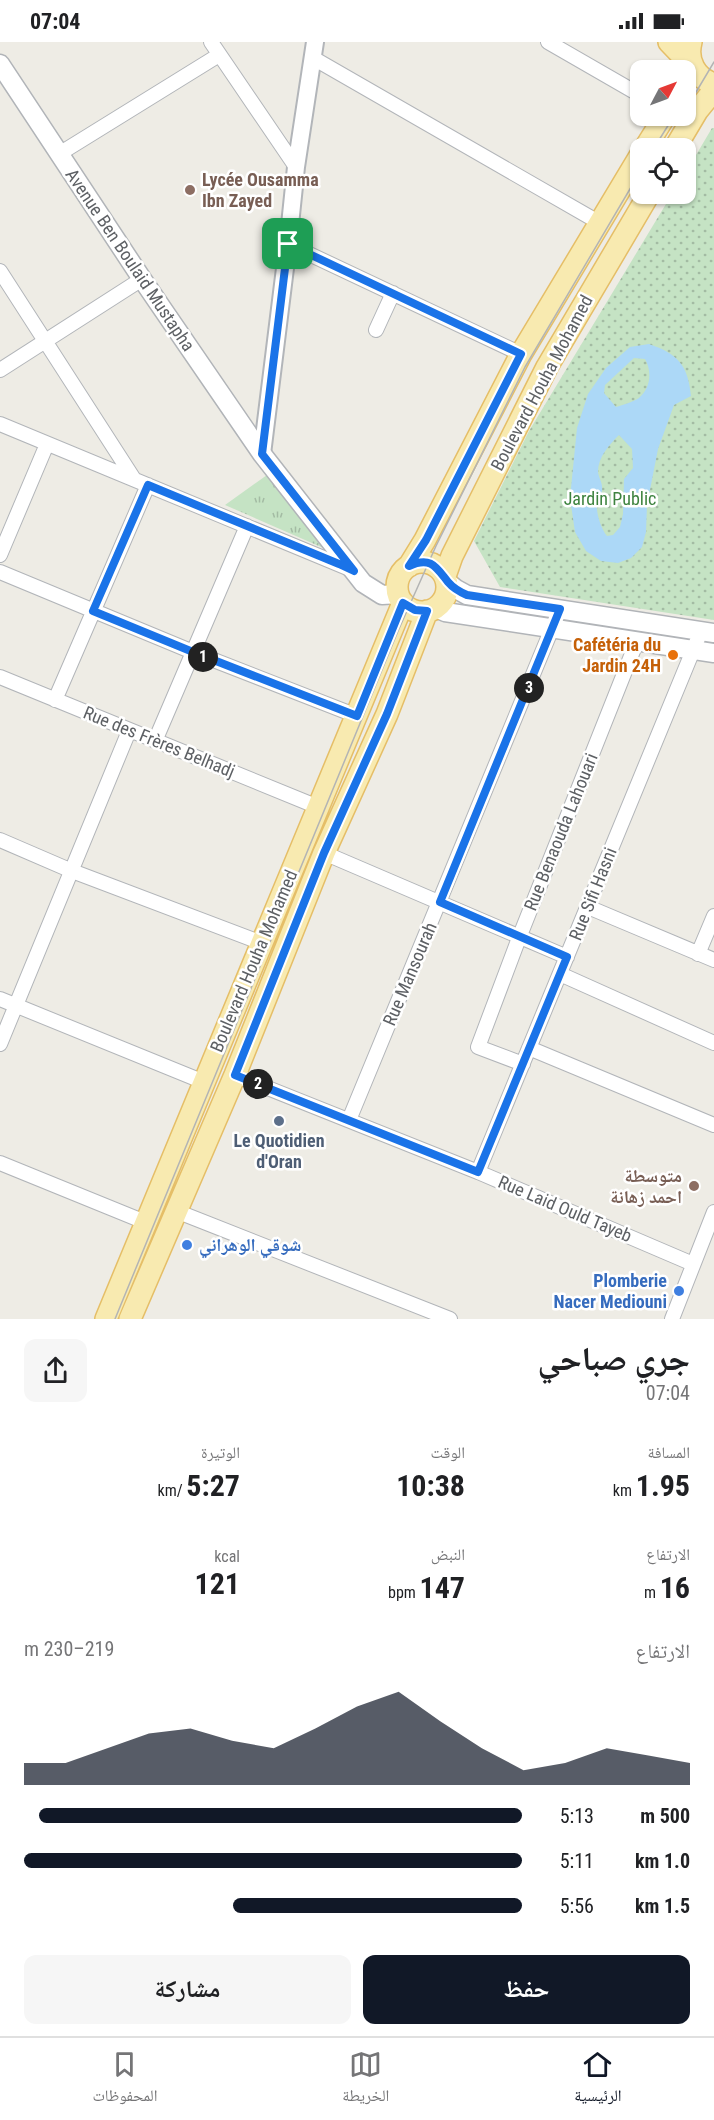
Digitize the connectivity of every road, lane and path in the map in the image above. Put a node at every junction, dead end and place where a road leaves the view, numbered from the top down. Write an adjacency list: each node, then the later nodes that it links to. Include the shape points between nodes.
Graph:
1 (211, 42): 6 (street)
2 (548, 42): 12 (street)
3 (669, 42): 7 (main road)
4 (691, 42): 8 (main road)
5 (314, 50): 16 (street); 19 (street)
6 (219, 55): 15 (street); 16 (street)
7 (682, 60)
8 (690, 60)
9 (0, 64): 15 (main road, Avenue Ben Boulaid Mustapha)
10 (696, 74): 11 (main road)
11 (714, 84)
12 (630, 89)
13 (714, 90): 14 (main road)
14 (681, 138)
15 (60, 154): 22 (main road, Avenue Ben Boulaid Mustapha)
16 (296, 167): 20 (street)
17 (630, 173): 19 (main road, Boulevard Houha Mohamed)
18 (643, 204): 38 (main road, Boulevard Houha Mohamed, via 547,367 452,556)
19 (600, 223): 26 (main road, Boulevard Houha Mohamed)
20 (288, 244): 23 (street); 30 (street)
21 (0, 271): 25 (street)
22 (142, 279): 25 (street); 30 (main road, Avenue Ben Boulaid Mustapha)
23 (393, 293): 24 (street); 26 (street)
24 (376, 330)
25 (46, 340): 27 (street); 31 (street)
26 (521, 354): 35 (main road, Boulevard Houha Mohamed)
27 (0, 370)
28 (0, 424): 29 (street)
29 (47, 444): 31 (street); 34 (street)
30 (262, 454): 36 (main road, Avenue Ben Boulaid Mustapha)
31 (134, 479): 32 (street)
32 (148, 485): 33 (street); 42 (street)
33 (248, 526): 36 (street); 47 (street)
34 (0, 555)
35 (409, 566): 38 (main road, via 428,563 439,568); 39 (main road, via 400,576)
36 (354, 571): 39 (main road, Avenue Ben Boulaid Mustapha, via 379,594)
37 (0, 572): 42 (street)
38 (446, 579): 40 (main road, via 467,595); 41 (main road, via 446,596)
39 (401, 598): 41 (main road, via 415,610); 51 (main road, Boulevard Houha Mohamed)
40 (560, 609): 43 (street, Rue Mansourah); 44 (main road)
41 (431, 610): 43 (main road); 56 (main road, Boulevard Houha Mohamed)
42 (93, 611): 47 (street); 50 (street)
43 (554, 628): 45 (main road); 58 (street, Rue Mansourah)
44 (707, 632): 46 (street, Rue Sifi Hasni)
45 (637, 641): 46 (main road); 61 (street, Rue Benaouda Lahouari)
46 (693, 649): 48 (main road); 59 (street, Rue Sifi Hasni)
47 (193, 652): 51 (street); 53 (street)
48 (714, 653)
49 (0, 677): 50 (street, Rue des Frères Belhadj)
50 (55, 699): 52 (street, Rue des Frères Belhadj)
51 (357, 716): 54 (main road, Boulevard Houha Mohamed)
52 (129, 731): 53 (street, Rue des Frères Belhadj); 57 (street)
53 (155, 741): 54 (street, Rue des Frères Belhadj)
54 (318, 807): 62 (main road, Boulevard Houha Mohamed)
55 (0, 840): 57 (street)
56 (324, 853): 58 (street); 73 (main road, Boulevard Houha Mohamed)
57 (72, 871): 62 (street); 68 (street)
58 (440, 902): 61 (street); 75 (street, Rue Mansourah)
59 (588, 907): 63 (street); 64 (street, Rue Sifi Hasni)
60 (714, 916): 63 (street)
61 (519, 938): 64 (street); 72 (street, Rue Benaouda Lahouari, via 478,1047)
62 (262, 943): 74 (main road, Boulevard Houha Mohamed)
63 (698, 954): 65 (street)
64 (567, 957): 66 (street, Rue Sifi Hasni)
65 (714, 960)
66 (560, 974): 69 (street); 71 (street, Rue Sifi Hasni)
67 (0, 999): 68 (street)
68 (16, 1005): 70 (street); 74 (street)
69 (714, 1043)
70 (0, 1044)
71 (529, 1048): 72 (street, Rue Sifi Hasni); 76 (street)
72 (523, 1064): 78 (street, Rue Sifi Hasni)
73 (235, 1075): 75 (street, Rue Laid Ould Tayeb); 79 (main road, Boulevard Houha Mohamed)
74 (204, 1082): 81 (main road, Boulevard Houha Mohamed)
75 (349, 1120): 78 (street, Rue Laid Ould Tayeb)
76 (714, 1125)
77 (0, 1163): 81 (street)
78 (478, 1172): 82 (street, Rue Laid Ould Tayeb)
79 (176, 1211): 84 (main road, Boulevard Houha Mohamed); 85 (street)
80 (714, 1212): 82 (street)
81 (145, 1222): 83 (main road, Boulevard Houha Mohamed)
82 (693, 1264): 86 (street)
83 (106, 1319)
84 (130, 1319)
85 (450, 1319)
86 (672, 1319)

